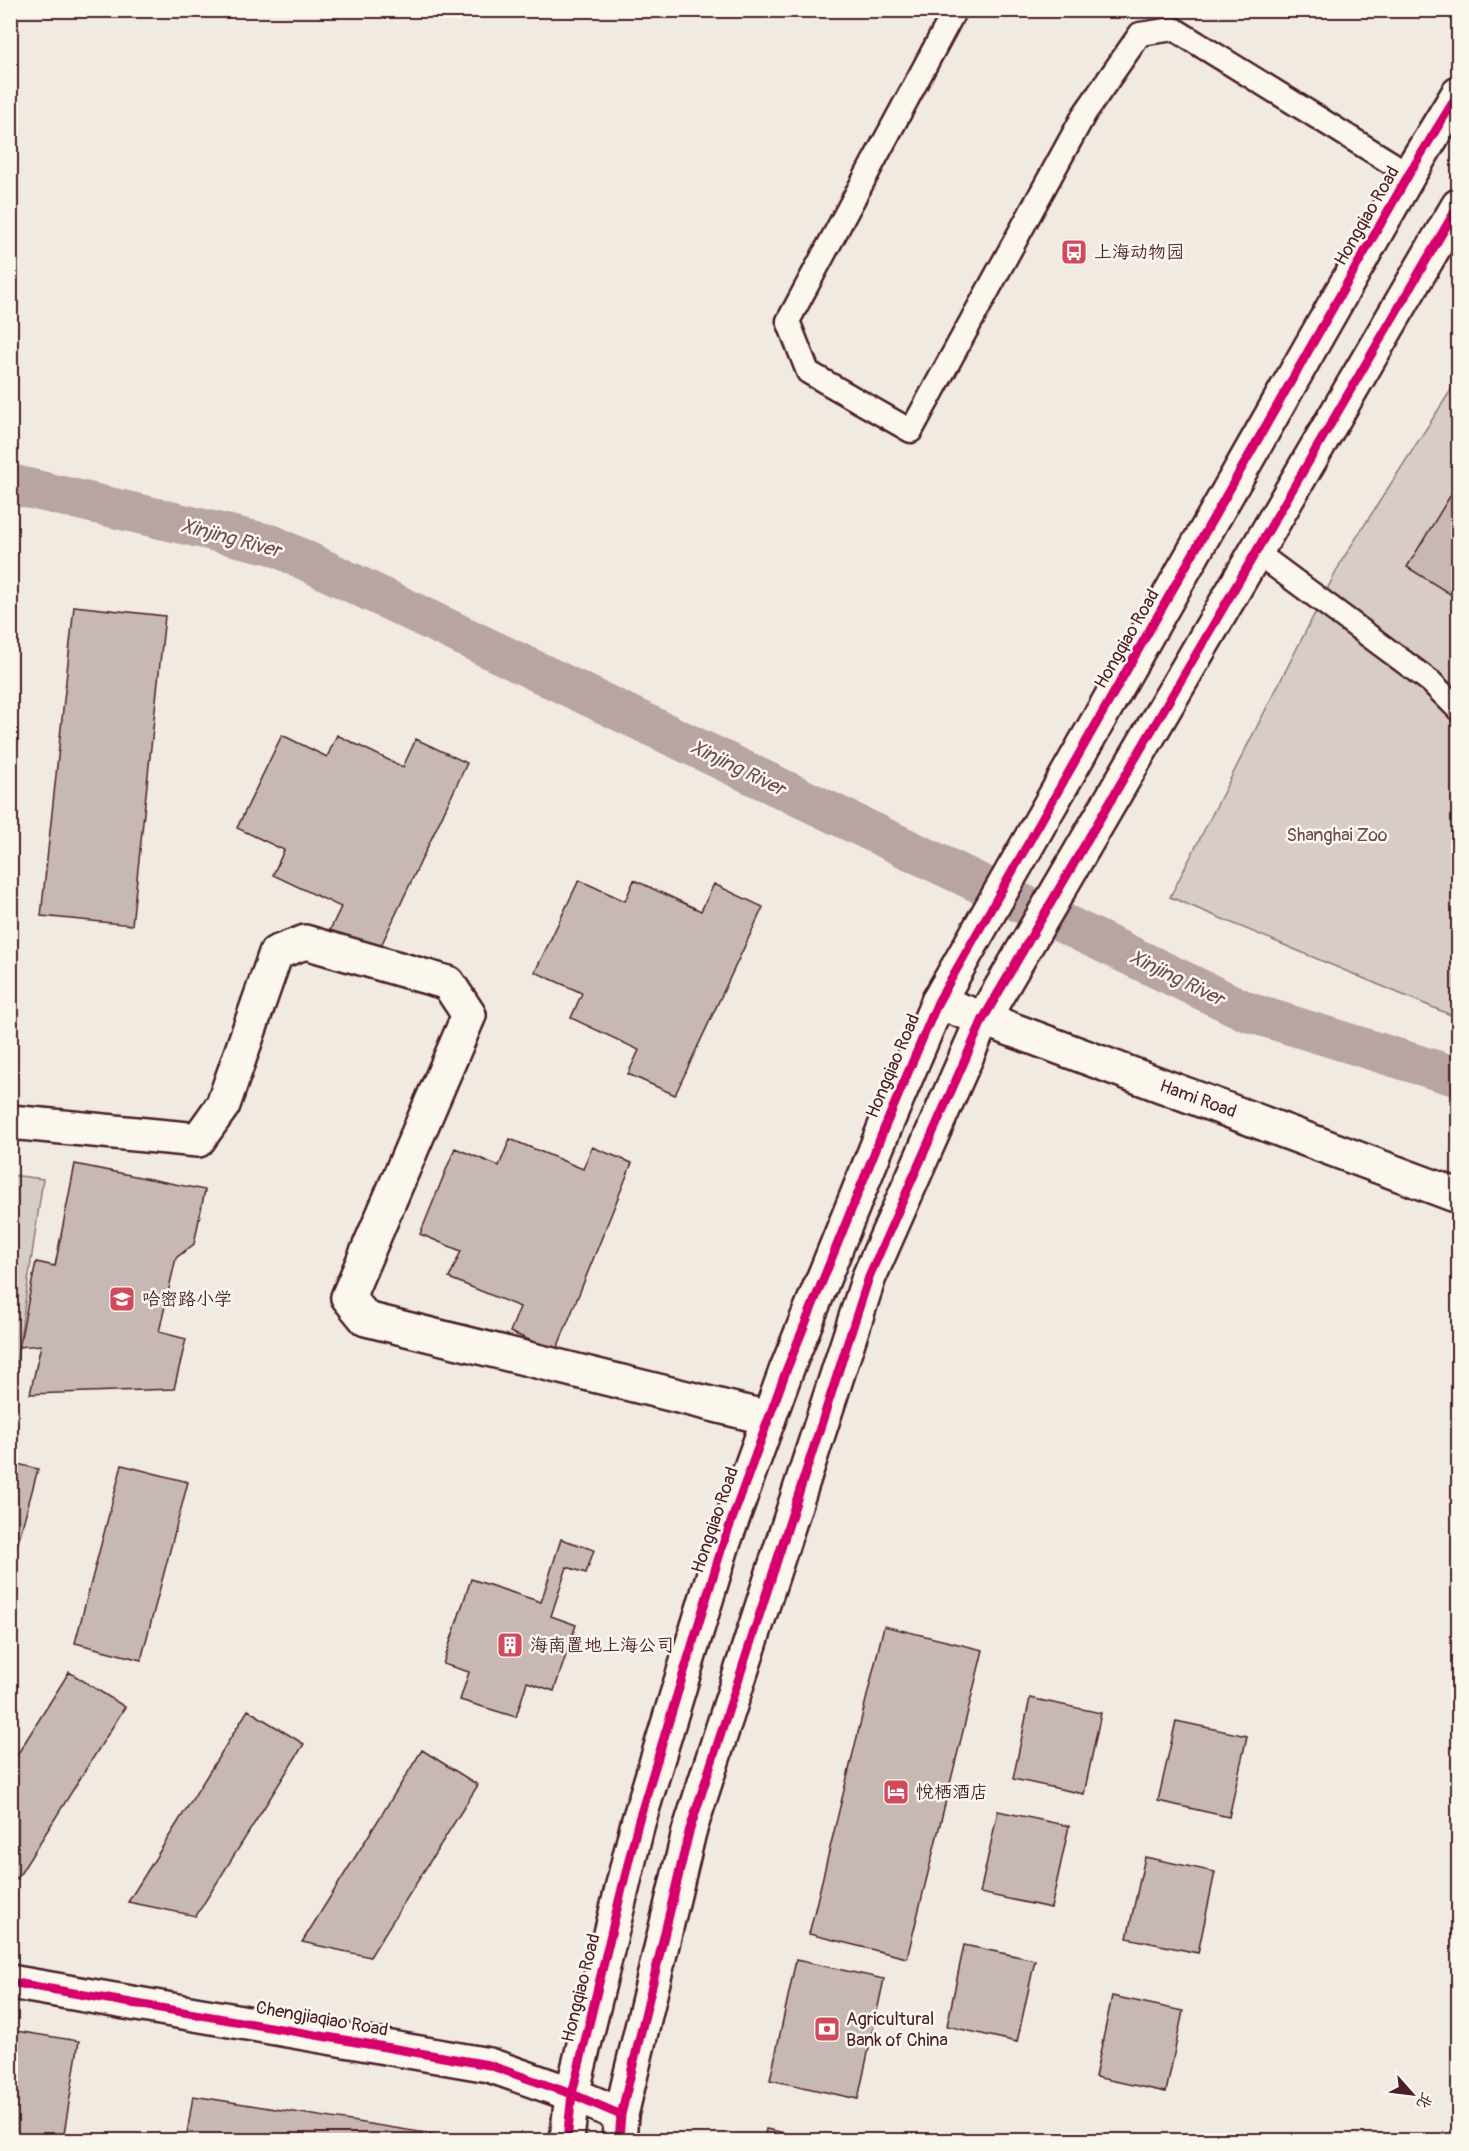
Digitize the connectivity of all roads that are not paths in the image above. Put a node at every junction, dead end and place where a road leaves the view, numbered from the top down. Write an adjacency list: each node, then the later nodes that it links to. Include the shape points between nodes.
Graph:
1 (955, 10): 3 (lane, via 788,321 808,372 910,431 1085,113 1140,34 1174,29)
2 (1458, 94): 3 (main road, Hongqiao Road)
3 (1409, 174): 7 (main road, Hongqiao Road)
4 (1458, 206): 5 (main road)
5 (1256, 552): 6 (lane, via 1431,682); 8 (main road)
6 (1458, 709)
7 (938, 1002): 8 (main road, Hami Road); 11 (main road, Hongqiao Road)
8 (983, 1019): 10 (main road, Hami Road); 14 (main road, via 869,1277 689,1832)
9 (10, 1122): 11 (main road, via 198,1140 223,1105 276,953 305,942 448,983 469,1015 348,1297 366,1319)
10 (1458, 1196)
11 (768, 1418): 13 (main road, Hongqiao Road, via 722,1547 638,1823)
12 (10, 1982): 13 (main road, Chengjiaqiao Road, via 489,2065)
13 (572, 2094): 14 (main road, Chengjiaqiao Road); 15 (main road, Hongqiao Road)
14 (620, 2128)
15 (567, 2140)

